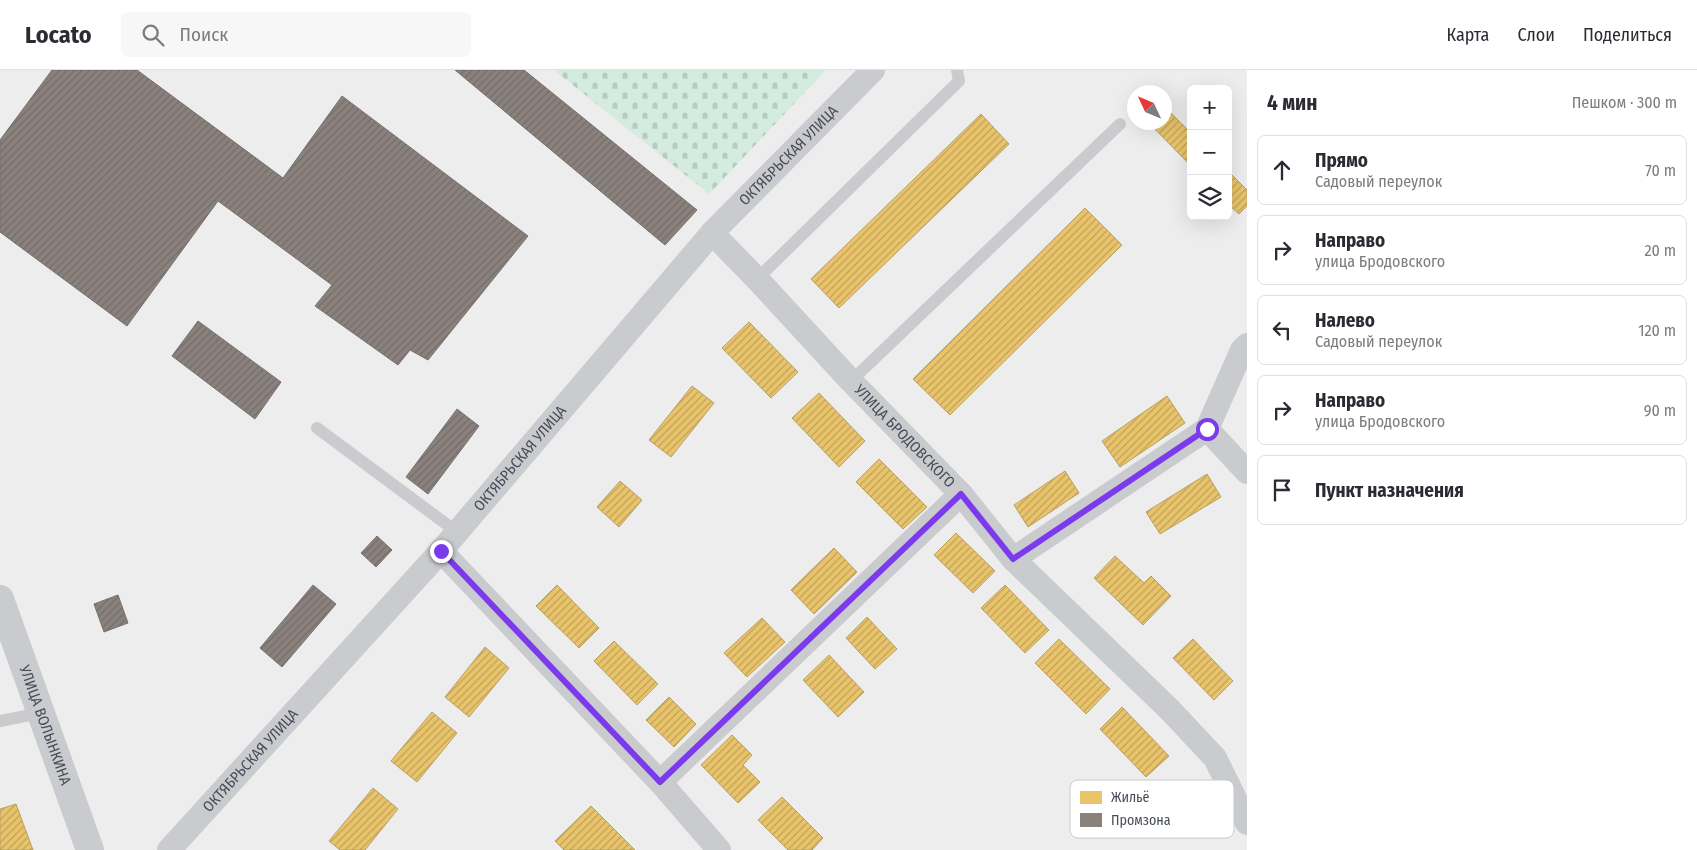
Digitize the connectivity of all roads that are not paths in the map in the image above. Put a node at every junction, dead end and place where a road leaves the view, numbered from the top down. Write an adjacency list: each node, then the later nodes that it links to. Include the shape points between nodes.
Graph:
1 (873, 70): 4 (street, ОКТЯБРЬСКАЯ УЛИЦА)
2 (957, 70): 5 (lane, via 959,81)
3 (1120, 124): 7 (lane)
4 (712, 233): 5 (street, УЛИЦА БРОДОВСКОГО); 12 (street, ОКТЯБРЬСКАЯ УЛИЦА)
5 (757, 279): 7 (street, УЛИЦА БРОДОВСКОГО)
6 (1247, 345): 9 (street)
7 (851, 381): 11 (street, УЛИЦА БРОДОВСКОГО)
8 (318, 428): 12 (lane)
9 (1207, 429): 10 (street); 14 (street)
10 (1247, 472)
11 (961, 494): 14 (street, УЛИЦА БРОДОВСКОГО); 19 (street)
12 (457, 532): 13 (street, ОКТЯБРЬСКАЯ УЛИЦА)
13 (441, 551): 19 (street); 23 (street, ОКТЯБРЬСКАЯ УЛИЦА)
14 (1013, 559): 18 (street, УЛИЦА БРОДОВСКОГО, via 1170,710 1216,758)
15 (2, 615): 16 (street, УЛИЦА ВОЛЫНКИНА)
16 (40, 713): 17 (lane); 22 (street, УЛИЦА ВОЛЫНКИНА)
17 (0, 721)
18 (1226, 780)
19 (660, 782): 24 (street)
20 (1234, 796): 21 (street, УЛИЦА БРОДОВСКОГО)
21 (1247, 823)
22 (90, 850)
23 (169, 850)
24 (719, 850)

